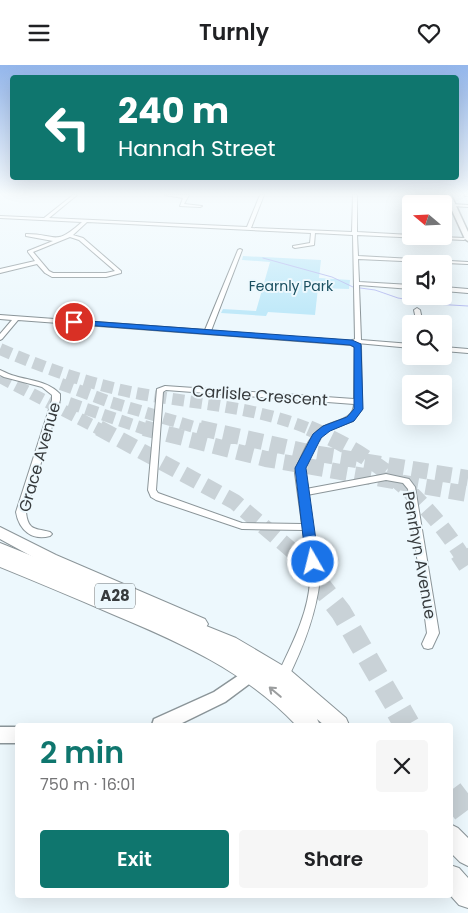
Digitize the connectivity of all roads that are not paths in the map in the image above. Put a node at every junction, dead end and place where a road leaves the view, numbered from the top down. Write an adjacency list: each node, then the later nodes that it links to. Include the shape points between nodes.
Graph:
1 (355, 234): 10 (street)
2 (28, 235): 6 (street)
3 (70, 235): 6 (street); 15 (street, via 84,241)
4 (313, 235): 8 (street, via 312,244)
5 (366, 235): 7 (street)
6 (57, 240): 11 (street, via 30,252)
7 (466, 240)
8 (295, 247)
9 (240, 250): 24 (street)
10 (356, 257): 12 (street); 16 (street)
11 (38, 262): 13 (street); 14 (street, via 52,275)
12 (468, 263)
13 (0, 271)
14 (113, 274): 15 (street); 15 (street)
15 (124, 274)
16 (356, 286): 17 (street); 26 (street)
17 (402, 287)
18 (452, 290): 19 (street)
19 (468, 291)
20 (417, 310): 21 (street)
21 (418, 315)
22 (0, 317): 23 (street)
23 (17, 318): 24 (street); 25 (street)
24 (207, 332): 26 (street)
25 (0, 338)
26 (358, 343): 27 (street); 31 (street)
27 (402, 346)
28 (452, 350): 29 (street)
29 (468, 351)
30 (0, 372): 35 (street, Grace Avenue, via 51,387 56,394 22,512 22,523 29,531)
31 (359, 402): 32 (street, via 350,419 326,428 311,444 299,473); 33 (street, Carlisle Crescent, via 160,388 152,490 158,499 242,526)
32 (303, 493): 33 (street); 39 (street, Penrhyn Avenue, via 386,477 406,481 412,489 433,633)
33 (308, 527): 40 (street, via 314,592)
34 (0, 532): 38 (main road, via 50,559 210,629)
35 (47, 535)
36 (0, 549): 38 (main road, A28)
37 (0, 561): 41 (main road, A28, via 194,640)
38 (230, 643): 42 (main road, A28)
39 (428, 643)
40 (292, 657): 42 (street)
41 (251, 674): 43 (street, via 220,696); 44 (main road, A28, one-way to 41, via 289,703)
42 (283, 676): 45 (main road, A28)
43 (164, 723)
44 (308, 723)
45 (337, 723)
46 (0, 735): 47 (street)
47 (15, 735)
48 (453, 839): 49 (main road)
49 (468, 854)
50 (453, 880): 51 (main road)
51 (468, 896)

